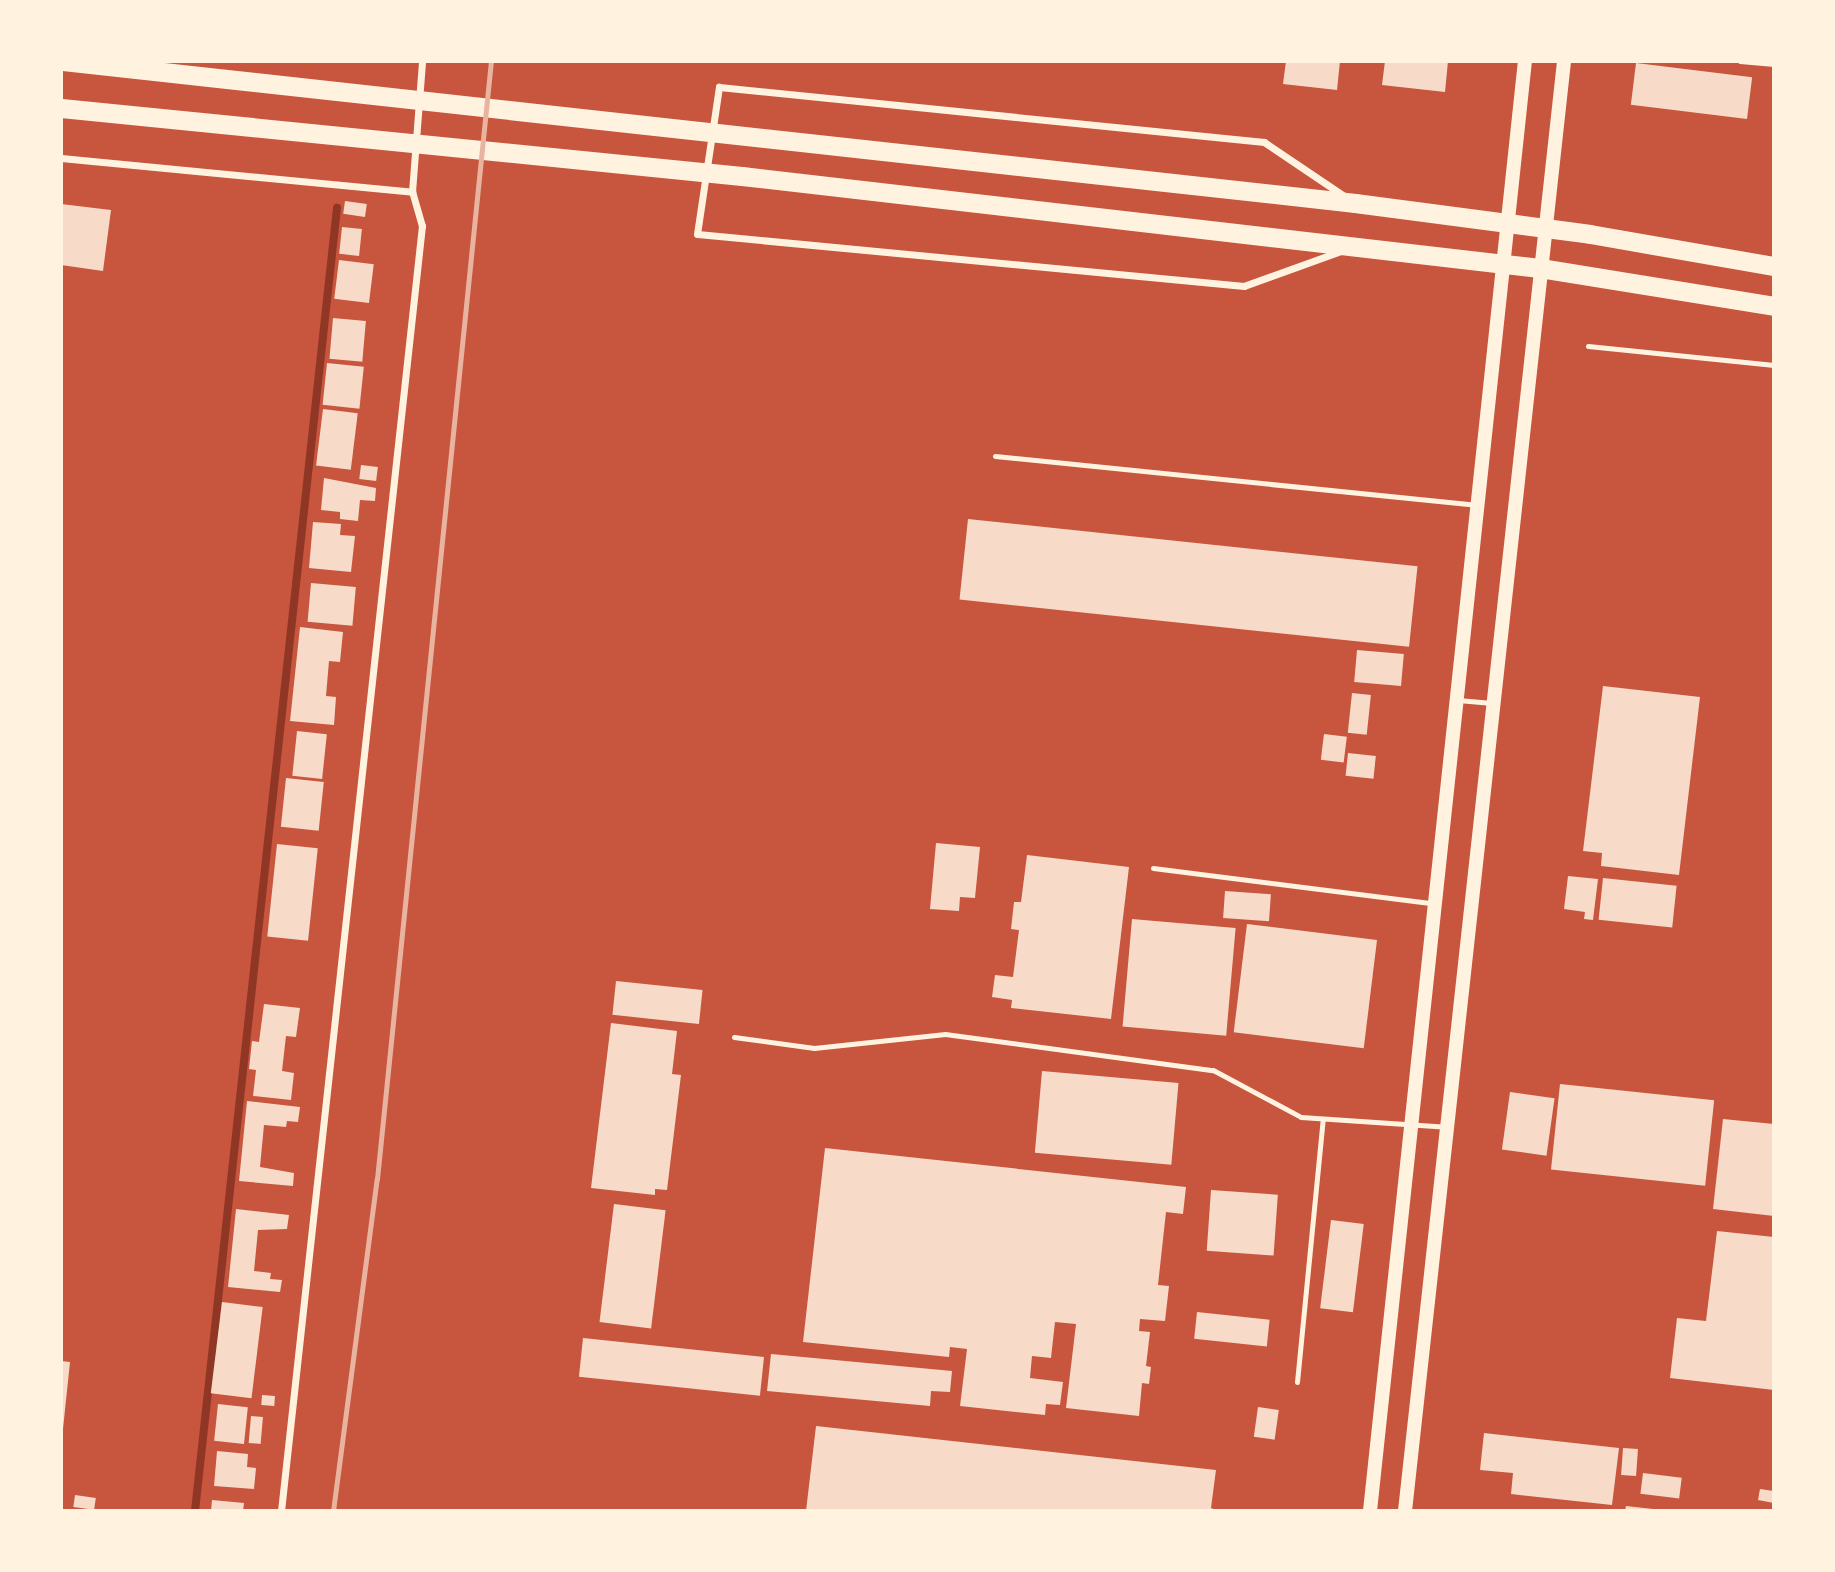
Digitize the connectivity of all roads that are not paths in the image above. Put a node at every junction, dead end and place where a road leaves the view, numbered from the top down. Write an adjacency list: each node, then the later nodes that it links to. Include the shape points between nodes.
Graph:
1 (63, 61): 10 (highway)
2 (422, 61): 9 (street)
3 (1525, 61): 11 (main road)
4 (1564, 61): 12 (main road)
5 (1740, 61): 6 (lane)
6 (1774, 64)
7 (61, 108): 13 (highway, via 742,176)
8 (61, 158): 9 (street)
9 (412, 192): 31 (street, via 422,226)
10 (1355, 203): 11 (highway); 13 (street, via 1265,142 719,88 698,234 1244,286)
11 (1509, 225): 12 (highway); 14 (main road)
12 (1546, 228): 15 (highway); 16 (main road)
13 (1348, 249): 14 (highway)
14 (1504, 265): 16 (highway); 21 (main road)
15 (1774, 266)
16 (1541, 268): 17 (highway); 23 (main road)
17 (1774, 306)
18 (1588, 346): 19 (lane)
19 (1774, 365)
20 (995, 456): 21 (lane)
21 (1479, 505): 22 (main road)
22 (1458, 700): 23 (lane); 25 (main road)
23 (1492, 703): 29 (main road)
24 (1153, 868): 25 (lane)
25 (1435, 904): 28 (main road)
26 (734, 1037): 27 (lane, via 814,1048 945,1034 1213,1070 1301,1117)
27 (1324, 1119): 28 (lane); 30 (lane)
28 (1411, 1124): 29 (lane); 32 (main road)
29 (1447, 1127): 33 (main road)
30 (1297, 1382)
31 (281, 1511)
32 (1370, 1511)
33 (1405, 1511)

